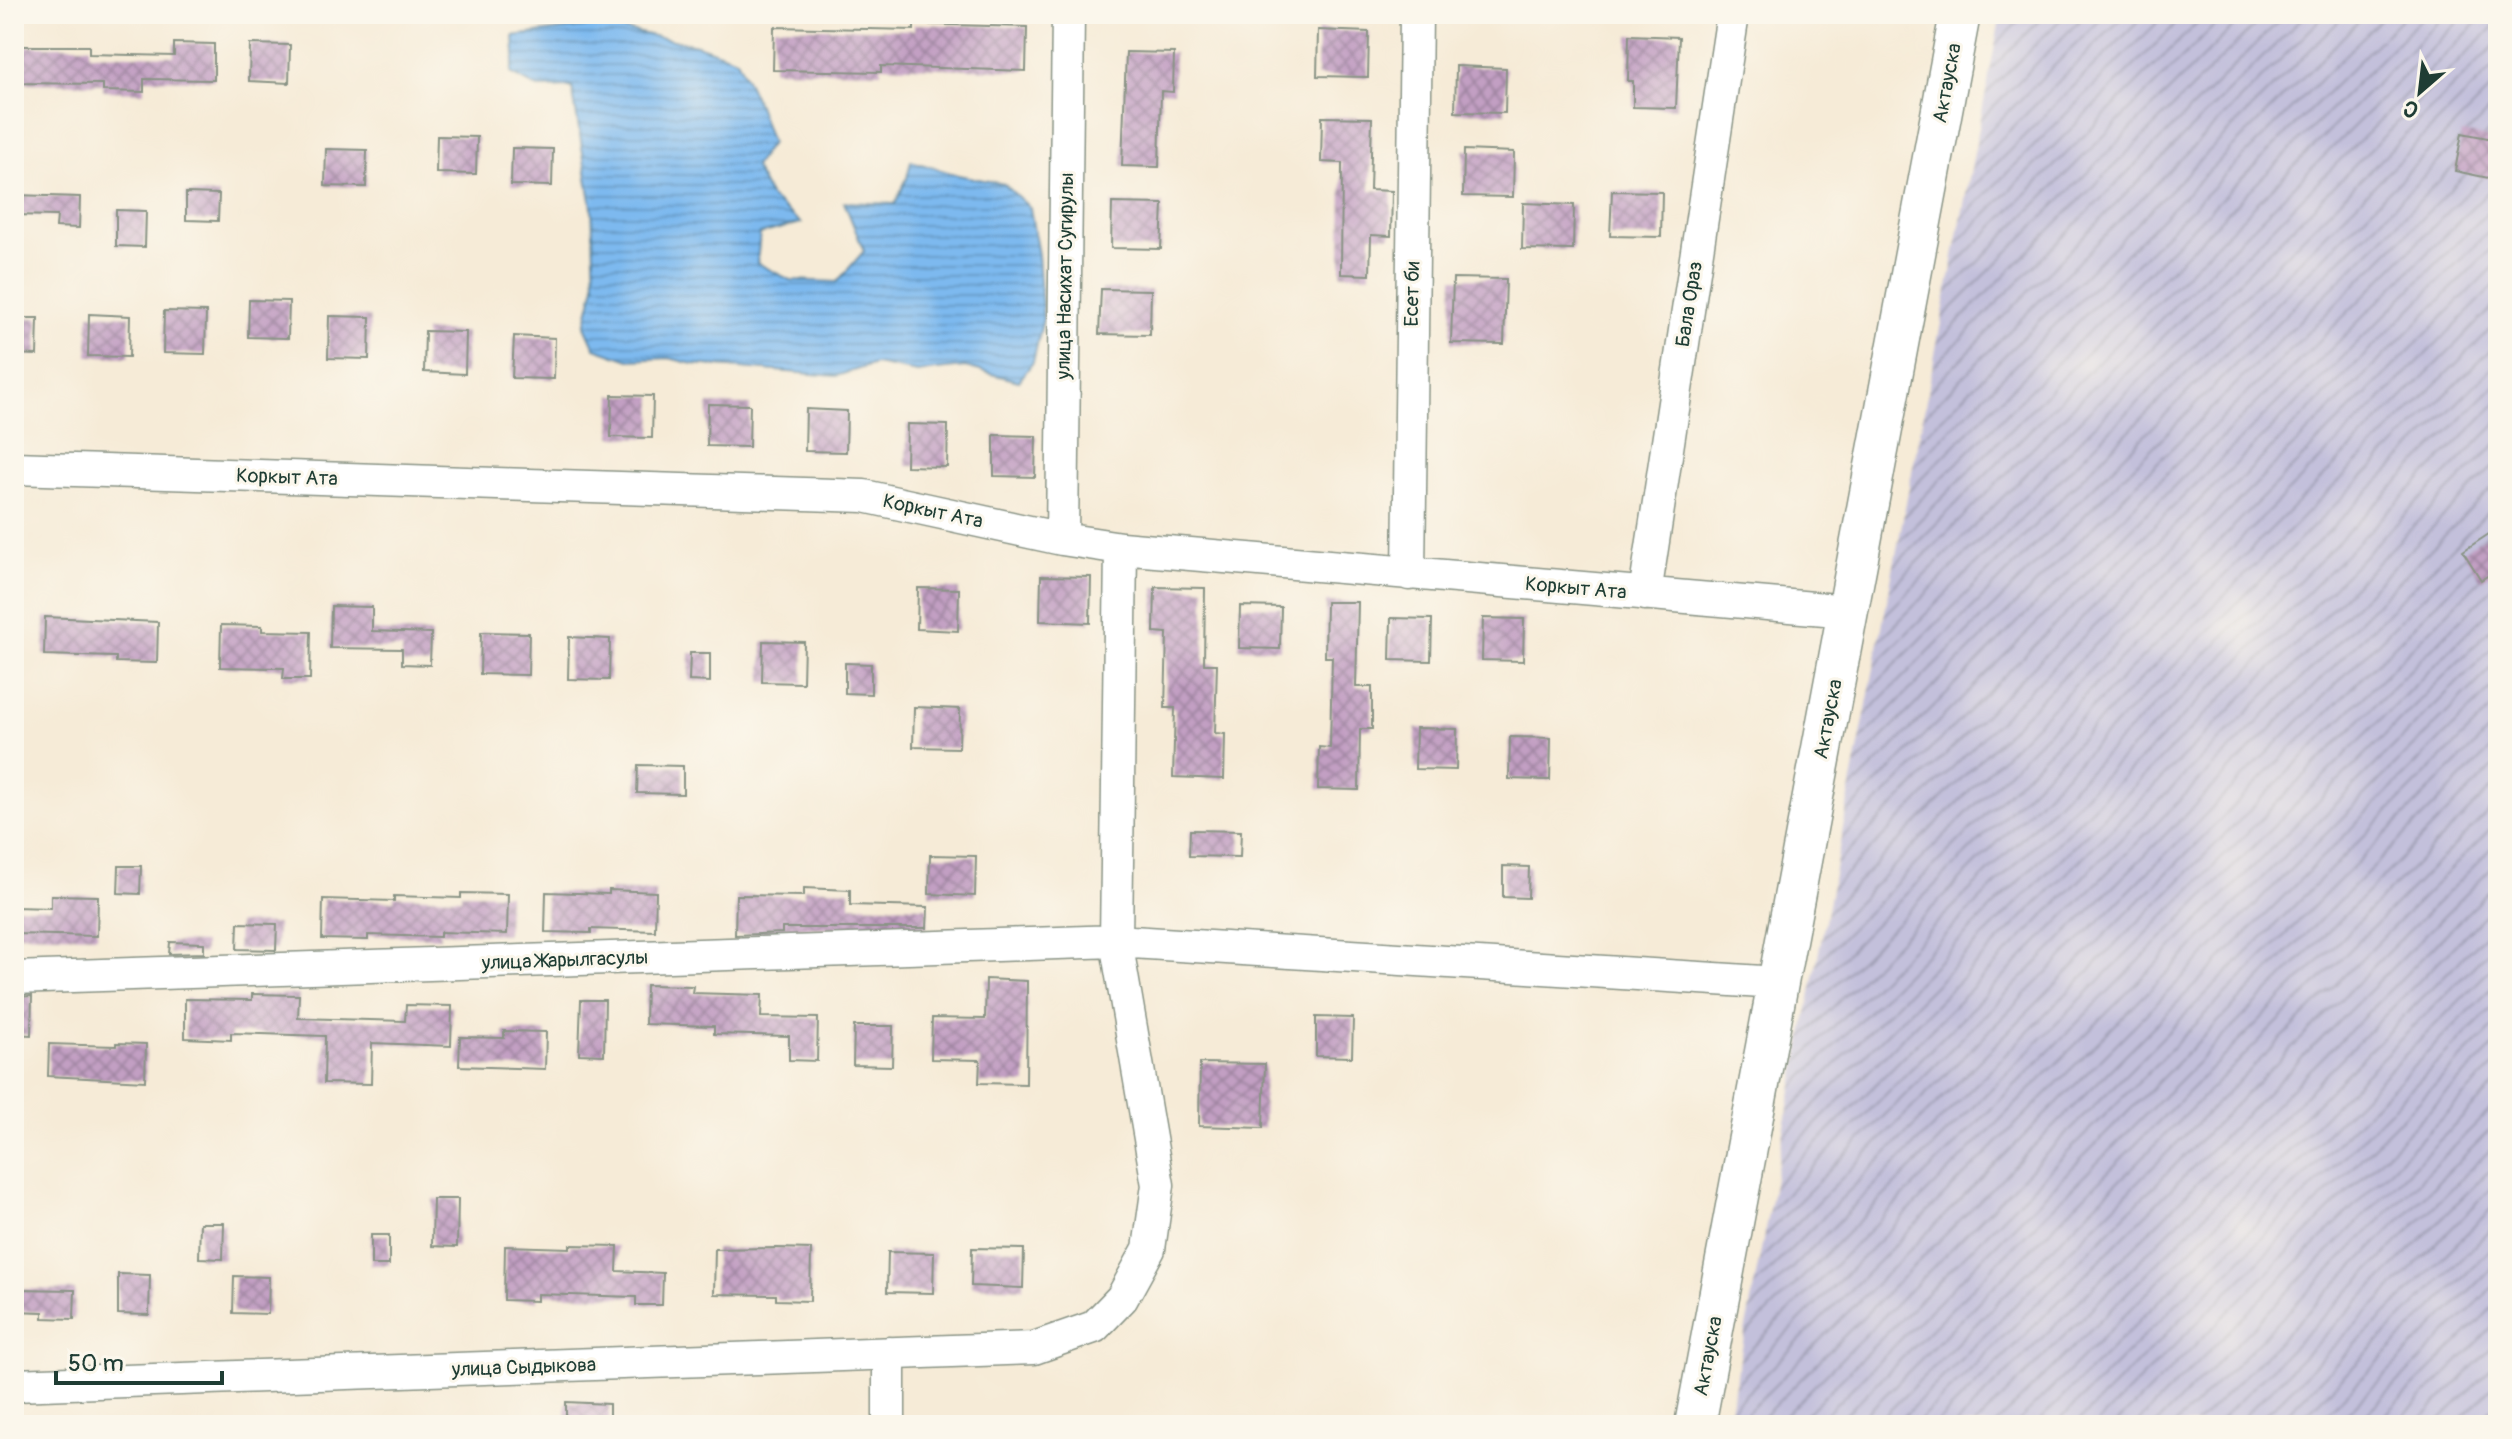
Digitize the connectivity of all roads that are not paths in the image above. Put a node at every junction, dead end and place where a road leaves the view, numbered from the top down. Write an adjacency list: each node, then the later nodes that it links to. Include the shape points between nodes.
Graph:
1 (1068, 14): 6 (street, улица Насихат Сугирулы)
2 (1416, 14): 8 (street, Есет би)
3 (1733, 14): 9 (street, Бала Ораз)
4 (1960, 14): 10 (main road, Актауска)
5 (14, 468): 6 (street, Коркыт Ата, via 864,496)
6 (1062, 539): 7 (street, Коркыт Ата)
7 (1121, 548): 8 (street, Коркыт Ата); 11 (street, улица Сыдыкова)
8 (1409, 574): 9 (street, Коркыт Ата)
9 (1645, 594): 10 (street, Коркыт Ата)
10 (1848, 611): 13 (main road, Актауска)
11 (1116, 941): 12 (street, улица Жарылгасулы); 13 (street, улица Жарылгасулы); 14 (street, улица Сыдыкова, via 1158,1185 1149,1249 1122,1298 1094,1327 1034,1348)
12 (14, 978)
13 (1778, 983): 17 (main road, Актауска)
14 (889, 1353): 15 (street, улица Сыдыкова); 16 (street)
15 (14, 1385)
16 (889, 1425)
17 (1695, 1425)

